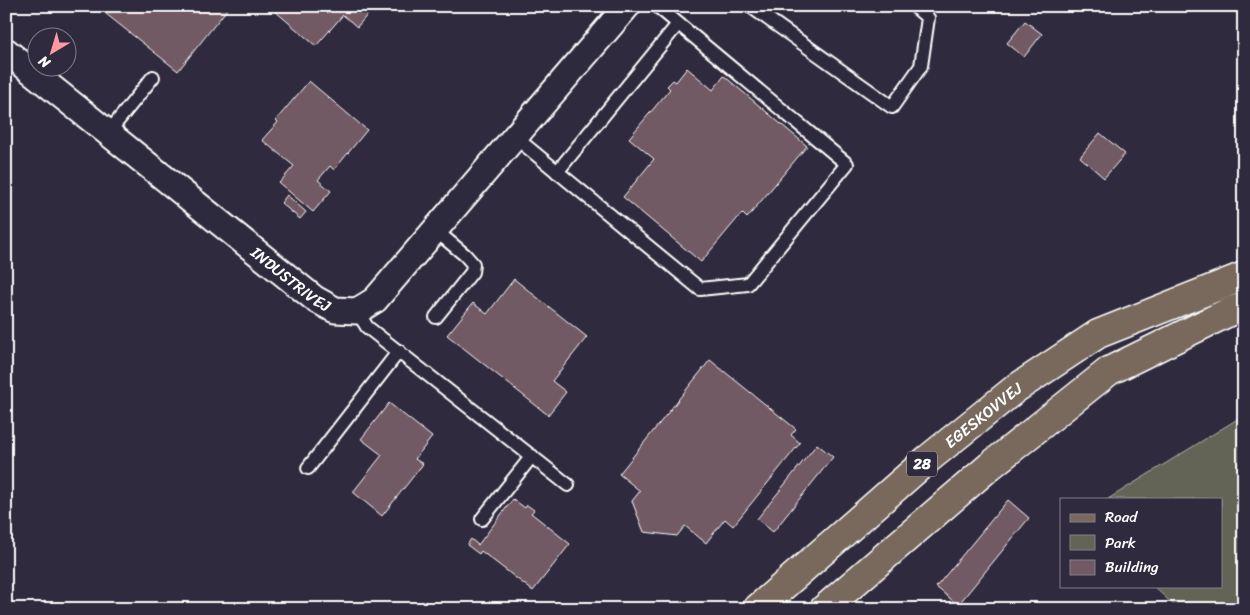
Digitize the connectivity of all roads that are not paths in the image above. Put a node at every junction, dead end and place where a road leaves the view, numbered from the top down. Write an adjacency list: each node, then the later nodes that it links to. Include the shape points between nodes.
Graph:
1 (627, 6): 9 (street)
2 (657, 6): 5 (lane)
3 (750, 6): 4 (lane, via 892,107 921,66 928,18)
4 (914, 6)
5 (678, 24): 10 (lane); 10 (lane, via 847,164 748,284 700,289)
6 (6, 51): 8 (street, INDUSTRIVEJ)
7 (153, 77): 8 (lane)
8 (108, 133): 14 (street, INDUSTRIVEJ, via 315,299 335,310)
9 (515, 137): 10 (lane); 11 (street)
10 (557, 172)
11 (435, 230): 14 (street, via 375,300); 15 (lane, via 473,264 472,272)
12 (1244, 276): 21 (main road, EGESKOVVEJ / 28, via 1098,334 1015,389 928,459)
13 (1244, 307): 22 (main road, via 1109,371 990,466)
14 (358, 311): 16 (lane, via 367,327)
15 (436, 317)
16 (399, 351): 17 (lane); 18 (lane)
17 (532, 456): 19 (lane); 20 (lane)
18 (308, 468)
19 (568, 485)
20 (482, 519)
21 (757, 609)
22 (824, 609)

